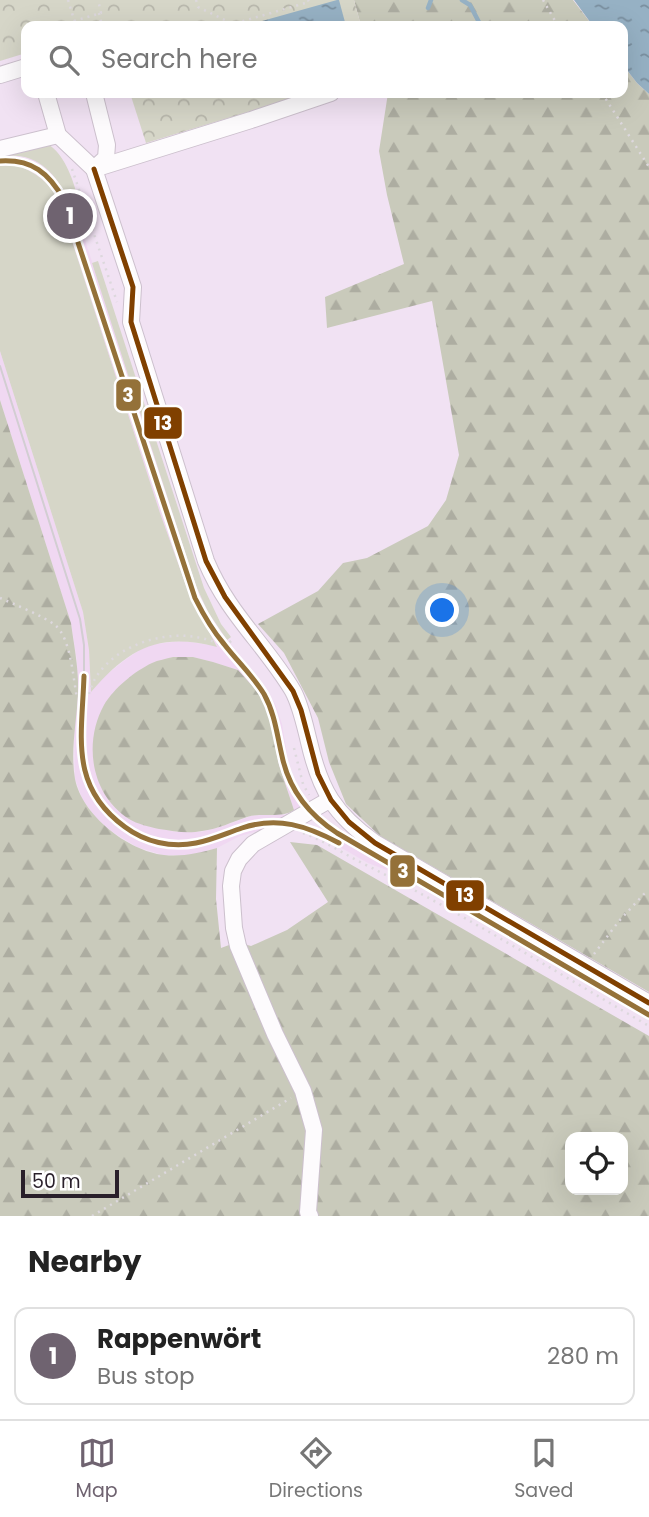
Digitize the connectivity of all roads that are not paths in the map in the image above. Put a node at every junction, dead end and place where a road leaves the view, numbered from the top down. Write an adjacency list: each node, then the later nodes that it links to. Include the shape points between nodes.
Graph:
1 (21, 69): 2 (street)
2 (0, 75)
3 (47, 98): 6 (street)
4 (95, 98): 8 (street, via 107,145 106,158)
5 (316, 98): 8 (street)
6 (58, 135): 7 (street); 8 (street)
7 (0, 149)
8 (94, 169): 9 (street, via 133,287 131,322 206,561 218,575 236,615 295,694)
9 (329, 800): 10 (street, via 345,820 375,843); 11 (street, via 253,844 239,859 231,886 238,946 303,1091 314,1130)
10 (649, 1003)
11 (310, 1216)

